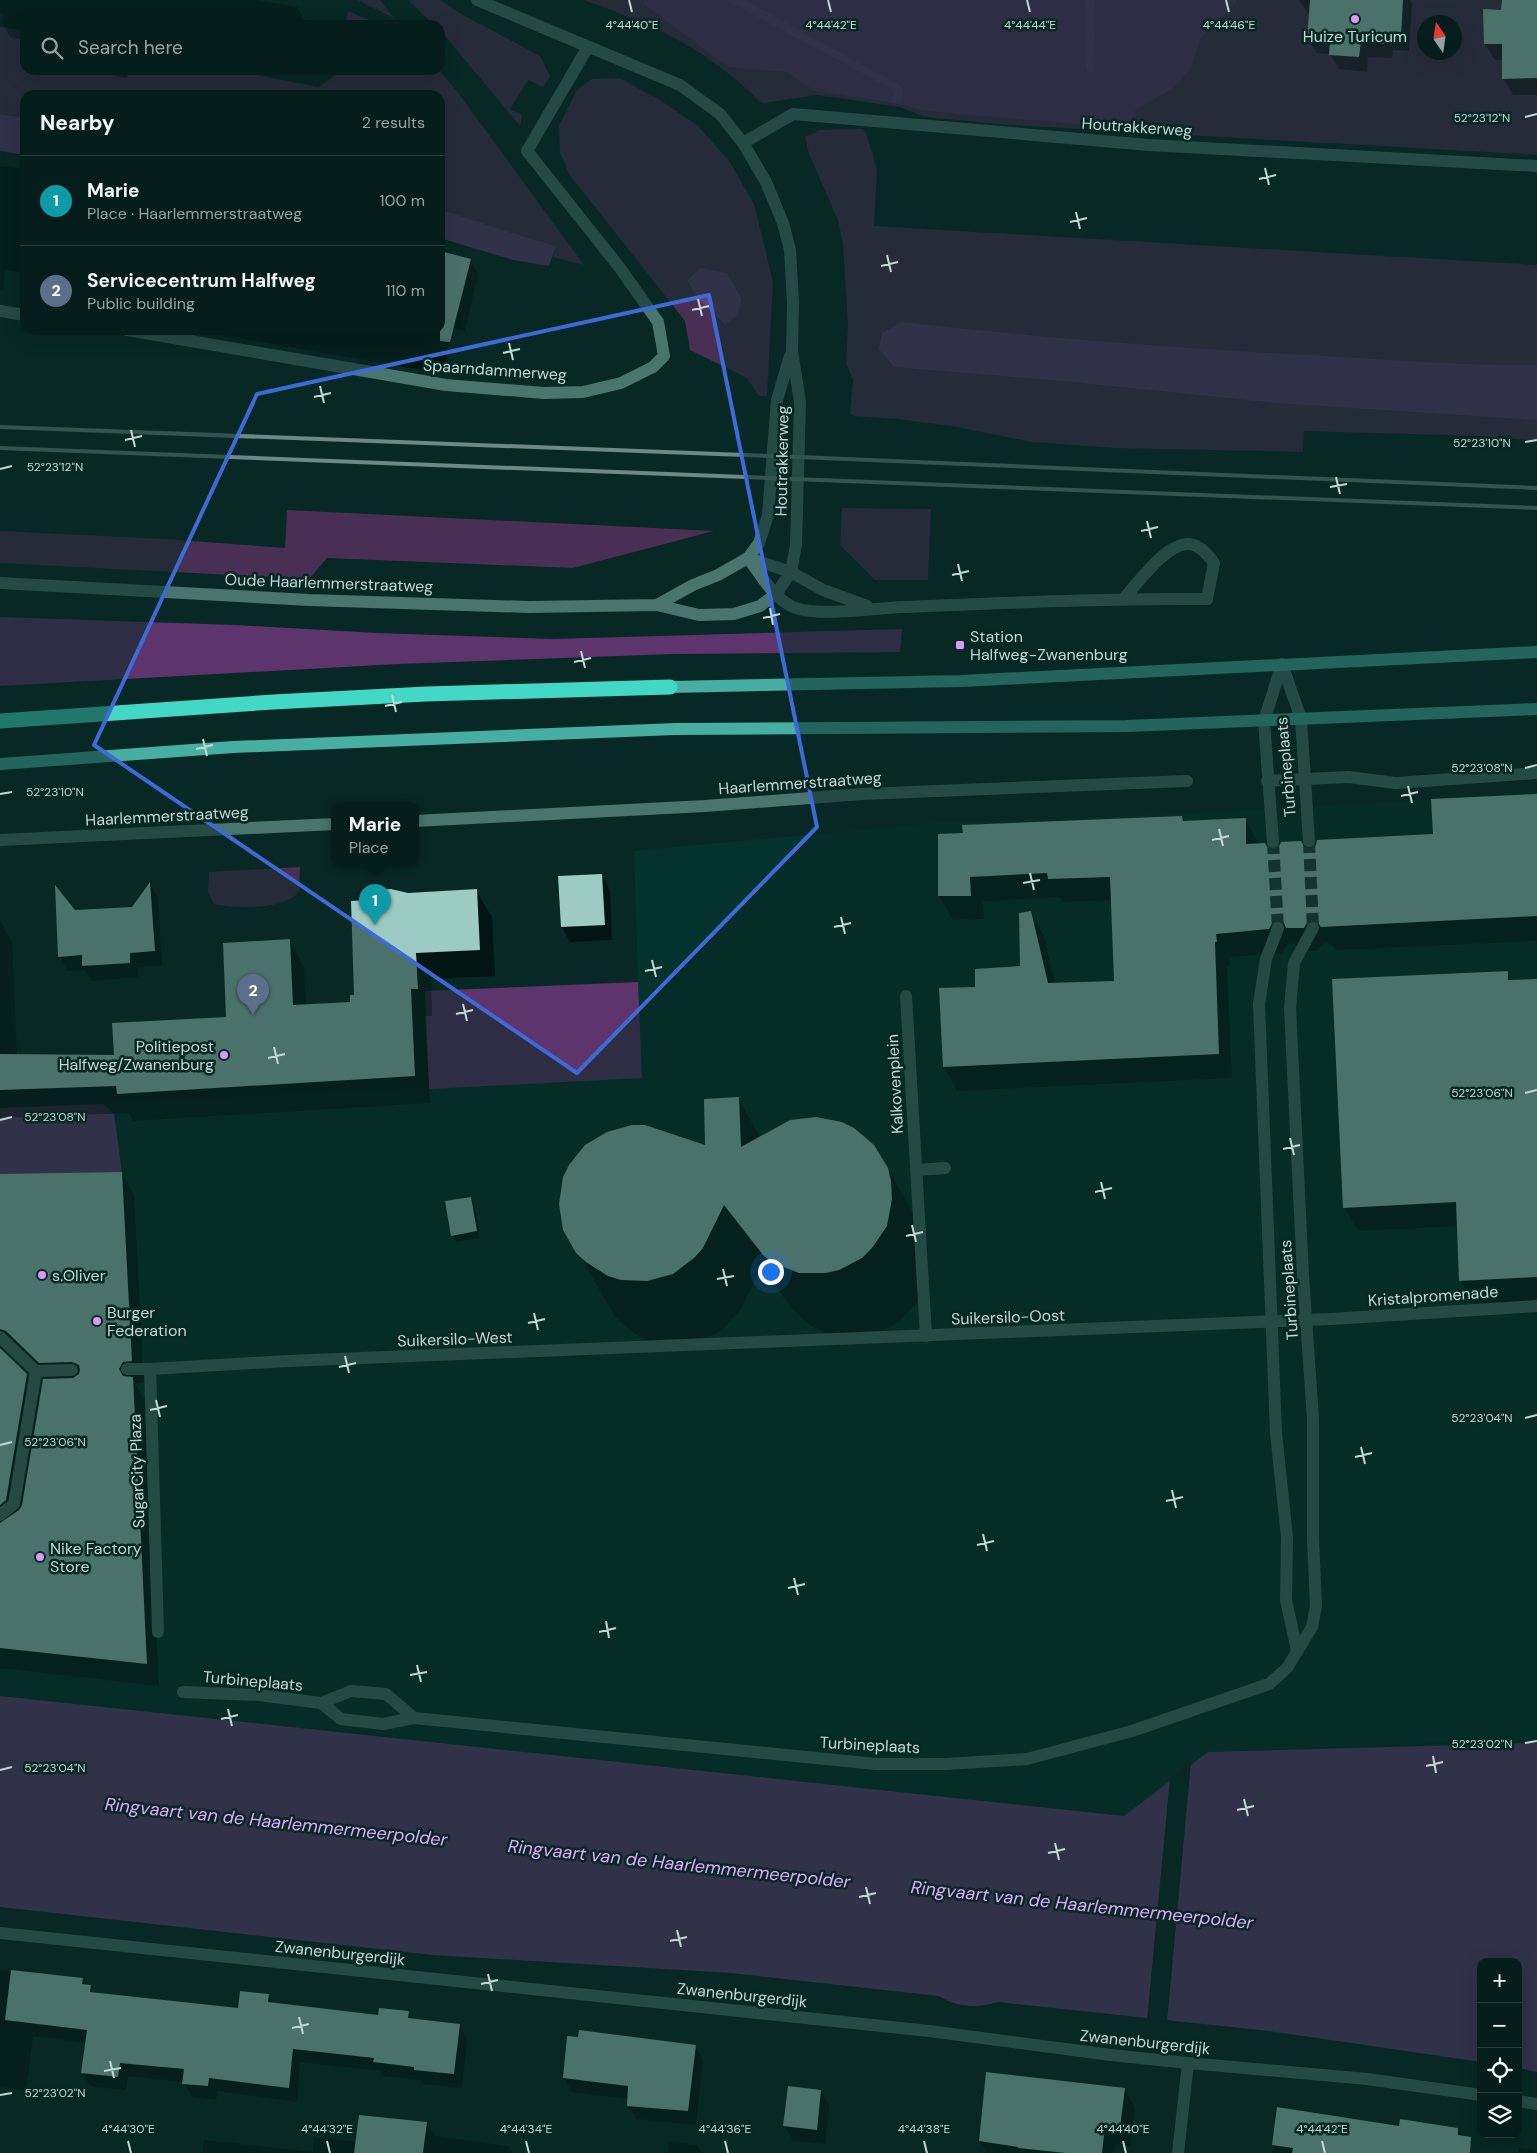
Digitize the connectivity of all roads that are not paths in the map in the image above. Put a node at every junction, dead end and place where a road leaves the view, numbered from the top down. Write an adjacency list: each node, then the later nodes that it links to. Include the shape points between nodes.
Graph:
1 (476, 0): 2 (street, Houtrakkerweg)
2 (588, 47): 3 (street, Houtrakkerweg, via 680,85 720,114); 7 (street, Spaarndammerweg, via 527,151 620,268 658,322 664,356 653,367 621,383 583,392 544,393 446,385)
3 (743, 144): 4 (street, Houtrakkerweg, via 793,114 1149,145); 8 (street, Houtrakkerweg, via 776,203 790,250)
4 (1537, 166)
5 (0, 311): 6 (street)
6 (20, 313)
7 (156, 335)
8 (792, 351): 9 (street, Houtrakkerweg, via 777,400 768,515 759,543); 10 (street, Houtrakkerweg, via 800,402 796,545)
9 (748, 558): 10 (street); 12 (street); 14 (street, Oude Haarlemmerstraatweg)
10 (791, 572): 12 (street, Oude Haarlemmerstraatweg); 15 (street, via 823,590)
11 (0, 583): 14 (street, Oude Haarlemmerstraatweg, via 509,607)
12 (776, 594): 14 (street, Oude Haarlemmerstraatweg, via 760,606 734,614 699,615); 15 (street, via 791,606 820,613)
13 (1124, 598): 13 (street, via 1162,555 1176,548 1190,544 1204,551 1214,563 1207,600); 15 (street)
14 (657, 605)
15 (872, 608)
16 (1537, 652): 17 (main road)
17 (1282, 664): 18 (main road, via 891,684); 20 (street, Turbineplaats); 21 (street, Turbineplaats)
18 (670, 687): 22 (highway, via 292,700)
19 (1537, 709): 20 (main road)
20 (1301, 719): 21 (main road); 25 (street, Turbineplaats)
21 (1264, 720): 23 (main road, via 1127,726 791,727 556,734 233,747); 27 (street, Turbineplaats)
22 (0, 721)
23 (0, 764)
24 (1537, 773): 25 (street, via 1396,783 1348,777)
25 (1305, 780): 27 (street); 31 (street, Turbineplaats)
26 (1187, 781): 28 (street, Haarlemmerstraatweg, via 892,792 705,806)
27 (1267, 781): 32 (street, Turbineplaats)
28 (419, 821)
29 (331, 824): 30 (street, Haarlemmerstraatweg)
30 (0, 840)
31 (1308, 841)
32 (1273, 842)
33 (1278, 928): 40 (street, Turbineplaats, via 1266,960 1259,1004)
34 (1313, 928): 39 (street, Turbineplaats, via 1294,963 1290,1008)
35 (906, 996): 37 (street, Kalkovenplein)
36 (945, 1168): 37 (street)
37 (916, 1170): 41 (street, Kalkovenplein)
38 (1537, 1306): 39 (street, Kristalpromenade)
39 (1306, 1320): 40 (street, Suikersilo-Oost); 50 (street, Turbineplaats, via 1314,1419 1316,1606 1312,1627)
40 (1272, 1322): 41 (street, Suikersilo-Oost); 50 (street, Turbineplaats, via 1276,1432 1287,1537 1286,1600)
41 (926, 1336): 43 (street, Suikersilo-Oost)
42 (0, 1337): 47 (street)
43 (745, 1344): 45 (street, Suikersilo-West)
44 (127, 1369): 45 (street)
45 (150, 1369): 49 (street, SugarCity Plaza)
46 (72, 1370): 47 (street)
47 (36, 1371): 48 (street, via 14,1504)
48 (0, 1515)
49 (158, 1632)
50 (1297, 1651): 53 (street, Turbineplaats, via 1287,1668 1269,1684 1132,1731 1027,1759 876,1764)
51 (183, 1692): 52 (street, Turbineplaats, via 259,1695)
52 (321, 1703): 53 (street, Turbineplaats, via 341,1718 383,1724); 53 (street, Turbineplaats, via 351,1690 386,1694)
53 (414, 1718)
54 (0, 1933): 55 (street, Zwanenburgerdijk, via 929,2031)
55 (1188, 2063): 56 (street, Zwanenburgerdijk); 59 (street)
56 (1477, 2094)
57 (1522, 2102): 58 (street)
58 (1537, 2104)
59 (1178, 2153)

